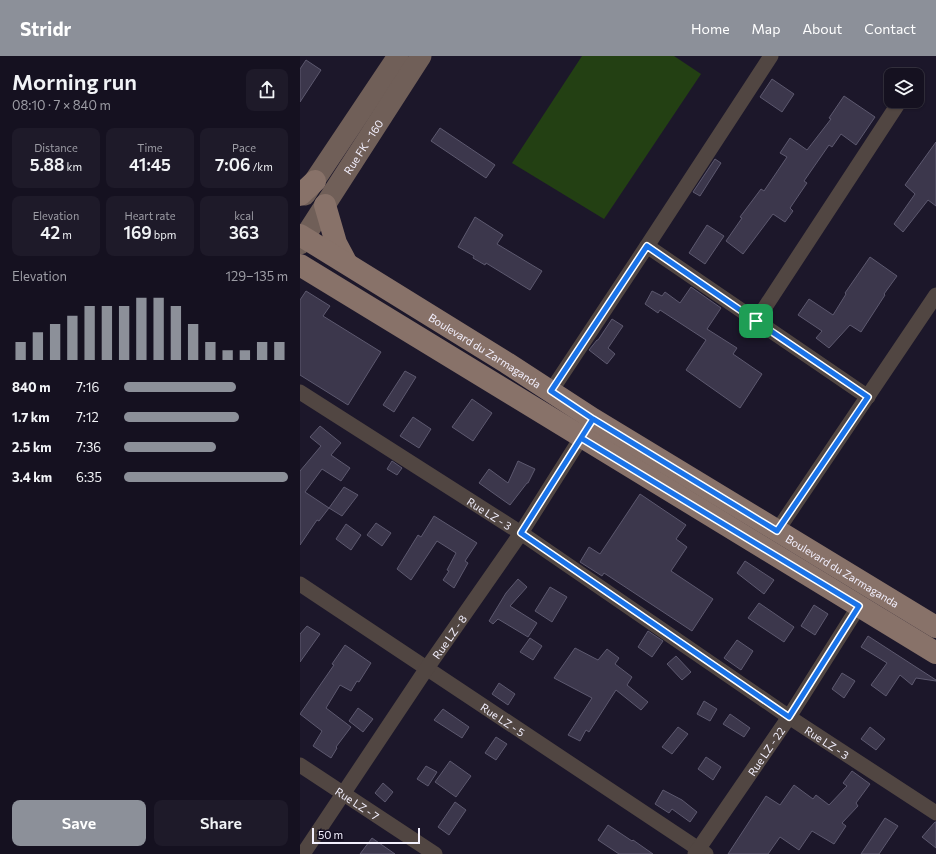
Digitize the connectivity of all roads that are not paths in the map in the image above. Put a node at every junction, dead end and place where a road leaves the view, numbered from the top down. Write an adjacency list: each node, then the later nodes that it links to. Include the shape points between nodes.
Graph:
1 (398, 56): 5 (main road, Rue FK - 160)
2 (421, 56): 7 (main road, Rue FK - 160)
3 (771, 56): 9 (street)
4 (895, 108): 13 (street)
5 (307, 188): 6 (main road, Rue FK - 160)
6 (300, 203)
7 (325, 205): 8 (main road, Rue FK - 160); 10 (main road, via 336,243)
8 (301, 239): 10 (main road, Boulevard du Zarmaganda)
9 (647, 246): 13 (street); 14 (street)
10 (346, 262): 14 (main road, Boulevard du Zarmaganda)
11 (300, 265): 18 (main road, Boulevard du Zarmaganda)
12 (936, 295): 16 (street)
13 (756, 321): 16 (street)
14 (551, 391): 17 (main road, Boulevard du Zarmaganda)
15 (300, 392): 20 (street, Rue LZ - 3)
16 (868, 397): 19 (street)
17 (593, 419): 18 (street, Rue LZ - 8); 19 (main road, Boulevard du Zarmaganda)
18 (581, 438): 20 (street, Rue LZ - 8); 22 (main road, Boulevard du Zarmaganda)
19 (777, 531): 23 (main road, Boulevard du Zarmaganda)
20 (521, 533): 25 (street, Rue LZ - 8); 26 (street, Rue LZ - 3)
21 (300, 584): 25 (street, Rue LZ - 5)
22 (859, 606): 24 (main road, Boulevard du Zarmaganda); 26 (street, Rue LZ - 22)
23 (936, 627)
24 (936, 653)
25 (427, 668): 28 (street, Rue LZ - 8); 30 (street, Rue LZ - 5)
26 (789, 717): 29 (street, Rue LZ - 3); 30 (street, Rue LZ - 22)
27 (300, 765): 28 (street, Rue LZ - 7)
28 (343, 794): 31 (street, Rue LZ - 8); 32 (street, Rue LZ - 7)
29 (936, 813)
30 (700, 852)
31 (302, 854)
32 (435, 854)

